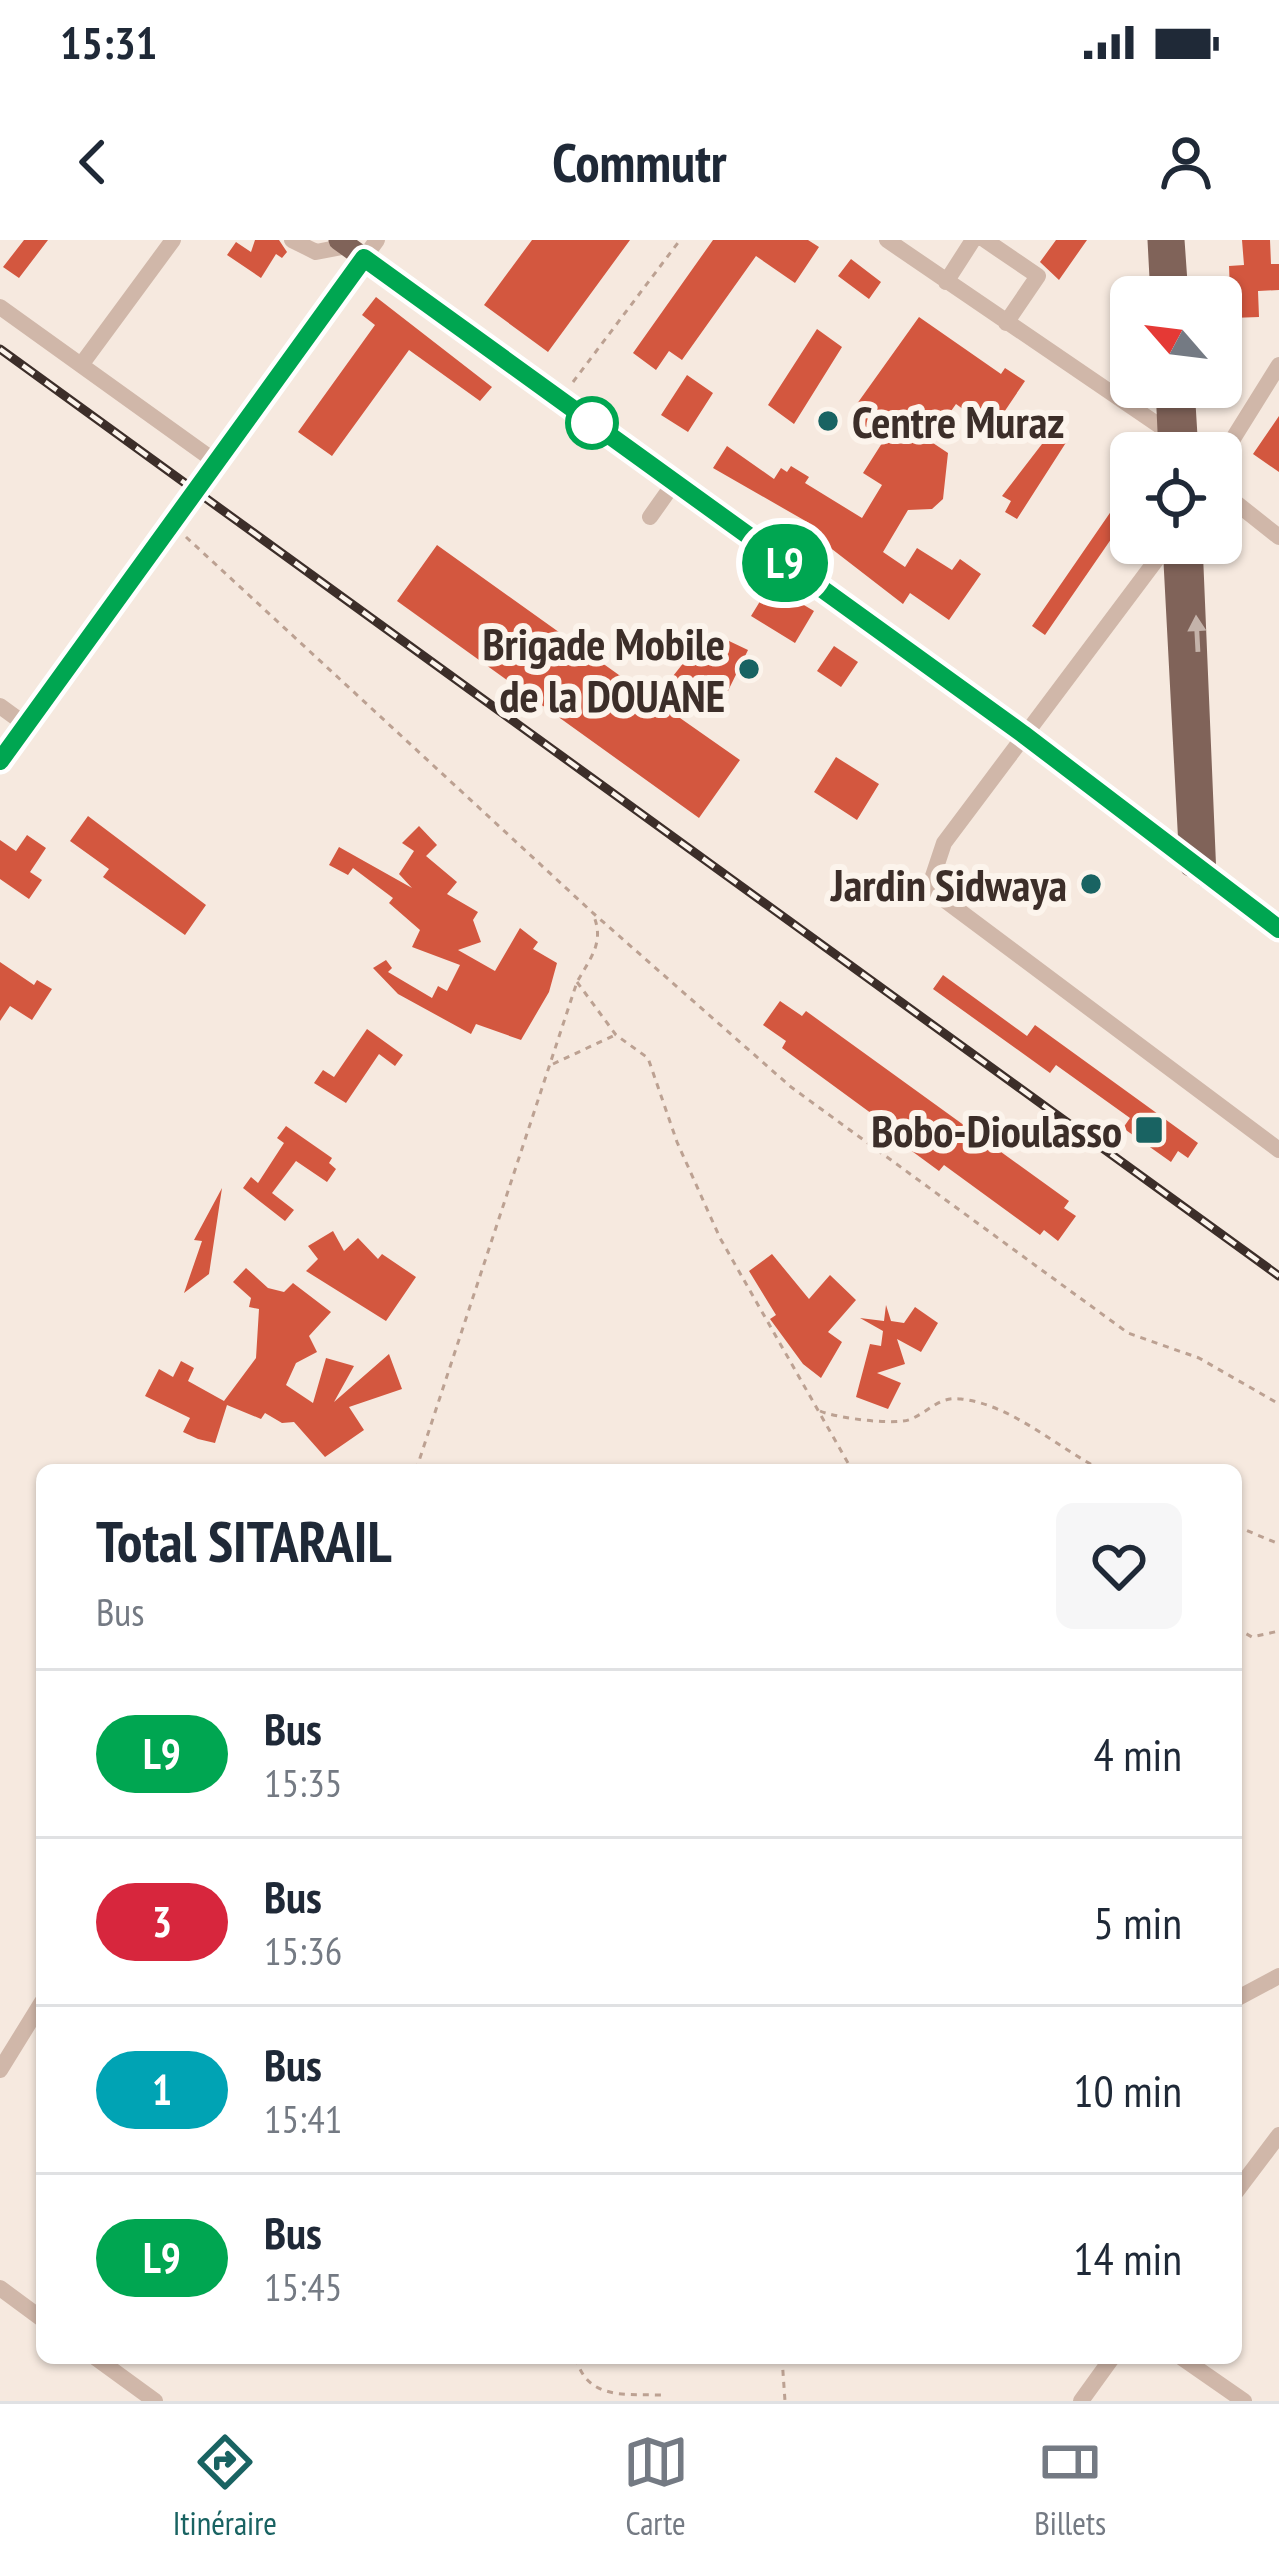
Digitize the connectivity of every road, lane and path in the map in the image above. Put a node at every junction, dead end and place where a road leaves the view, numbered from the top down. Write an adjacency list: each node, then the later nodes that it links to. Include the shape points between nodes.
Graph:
1 (173, 240): 15 (street)
2 (292, 240): 9 (street, via 316,252)
3 (680, 240): 17 (path)
4 (887, 240): 12 (street)
5 (973, 240): 12 (street)
6 (985, 240): 14 (street, via 1038,276)
7 (1158, 240): 10 (main road)
8 (1174, 240): 11 (main road)
9 (357, 246): 17 (main road); 20 (street)
10 (1160, 276)
11 (1177, 276)
12 (946, 282): 14 (street)
13 (0, 307): 15 (street)
14 (1006, 323): 18 (street)
15 (81, 365): 20 (street)
16 (1279, 365): 19 (street)
17 (560, 400): 21 (main road)
18 (1160, 432)
19 (1237, 432)
20 (216, 462): 24 (street)
21 (674, 483): 23 (street); 31 (main road)
22 (1242, 508): 25 (street)
23 (650, 517)
24 (172, 524): 30 (street); 34 (path)
25 (1279, 537)
26 (1155, 564): 31 (street)
27 (1173, 564): 33 (main road)
28 (1192, 564): 33 (main road, one-way to 28)
29 (0, 706): 30 (street)
30 (26, 725): 32 (street)
31 (1023, 734): 33 (main road); 39 (street, via 944,843 932,879 938,895)
32 (0, 761)
33 (1198, 871): 35 (main road)
34 (592, 913): 36 (path, via 601,932); 40 (path, via 791,1087 1128,1333 1199,1358)
35 (1279, 929)
36 (578, 982): 37 (path); 38 (path)
37 (616, 1035): 38 (path); 41 (path, via 648,1058 720,1238)
38 (549, 1066): 42 (path)
39 (1279, 1150)
40 (1279, 1404)
41 (819, 1410): 43 (path); 44 (path, via 839,1419 906,1422 946,1398 961,1399 1004,1412)
42 (418, 1464)
43 (849, 1464)
44 (1092, 1464)
45 (1242, 1529): 46 (path)
46 (1279, 1544)
47 (1242, 1631): 48 (path)
48 (1279, 1631)
49 (1279, 1976): 50 (street)
50 (1242, 1996)
51 (36, 2012): 52 (street)
52 (0, 2070)
53 (1279, 2135): 54 (street)
54 (1242, 2184)
55 (0, 2288): 56 (street)
56 (36, 2315)
57 (104, 2364): 63 (street)
58 (578, 2364): 62 (path, via 594,2388)
59 (782, 2364): 64 (path)
60 (1108, 2364): 65 (street)
61 (1190, 2364): 66 (street)
62 (662, 2395)
63 (155, 2401)
64 (785, 2401)
65 (1081, 2401)
66 (1244, 2401)

